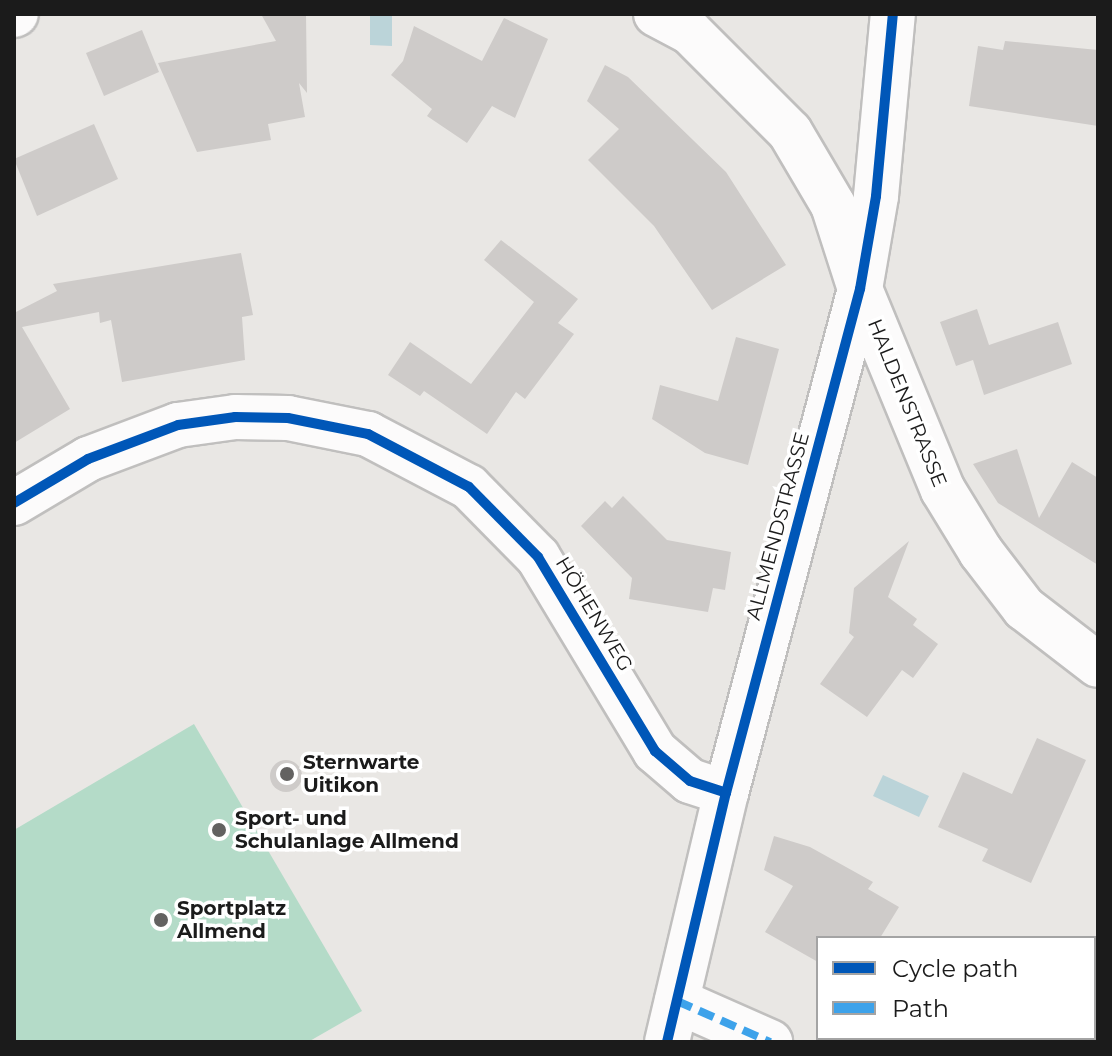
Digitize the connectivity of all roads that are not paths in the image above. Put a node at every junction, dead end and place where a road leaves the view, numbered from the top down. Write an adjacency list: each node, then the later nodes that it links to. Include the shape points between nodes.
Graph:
1 (656, 14): 3 (street, HALDENSTRASSE, via 690,32 790,132 833,205)
2 (893, 14): 3 (street, ALLMENDSTRASSE, via 876,196)
3 (860, 289): 5 (street, HALDENSTRASSE, via 943,490 981,552 1024,608); 6 (street, ALLMENDSTRASSE)
4 (14, 503): 6 (street, HÖHENWEG, via 88,459 178,425 235,417 288,418 368,434 469,487 538,557 655,751 690,781)
5 (1098, 665)
6 (726, 793): 7 (street, ALLMENDSTRASSE)
7 (672, 1021): 8 (street)
8 (770, 1042)

